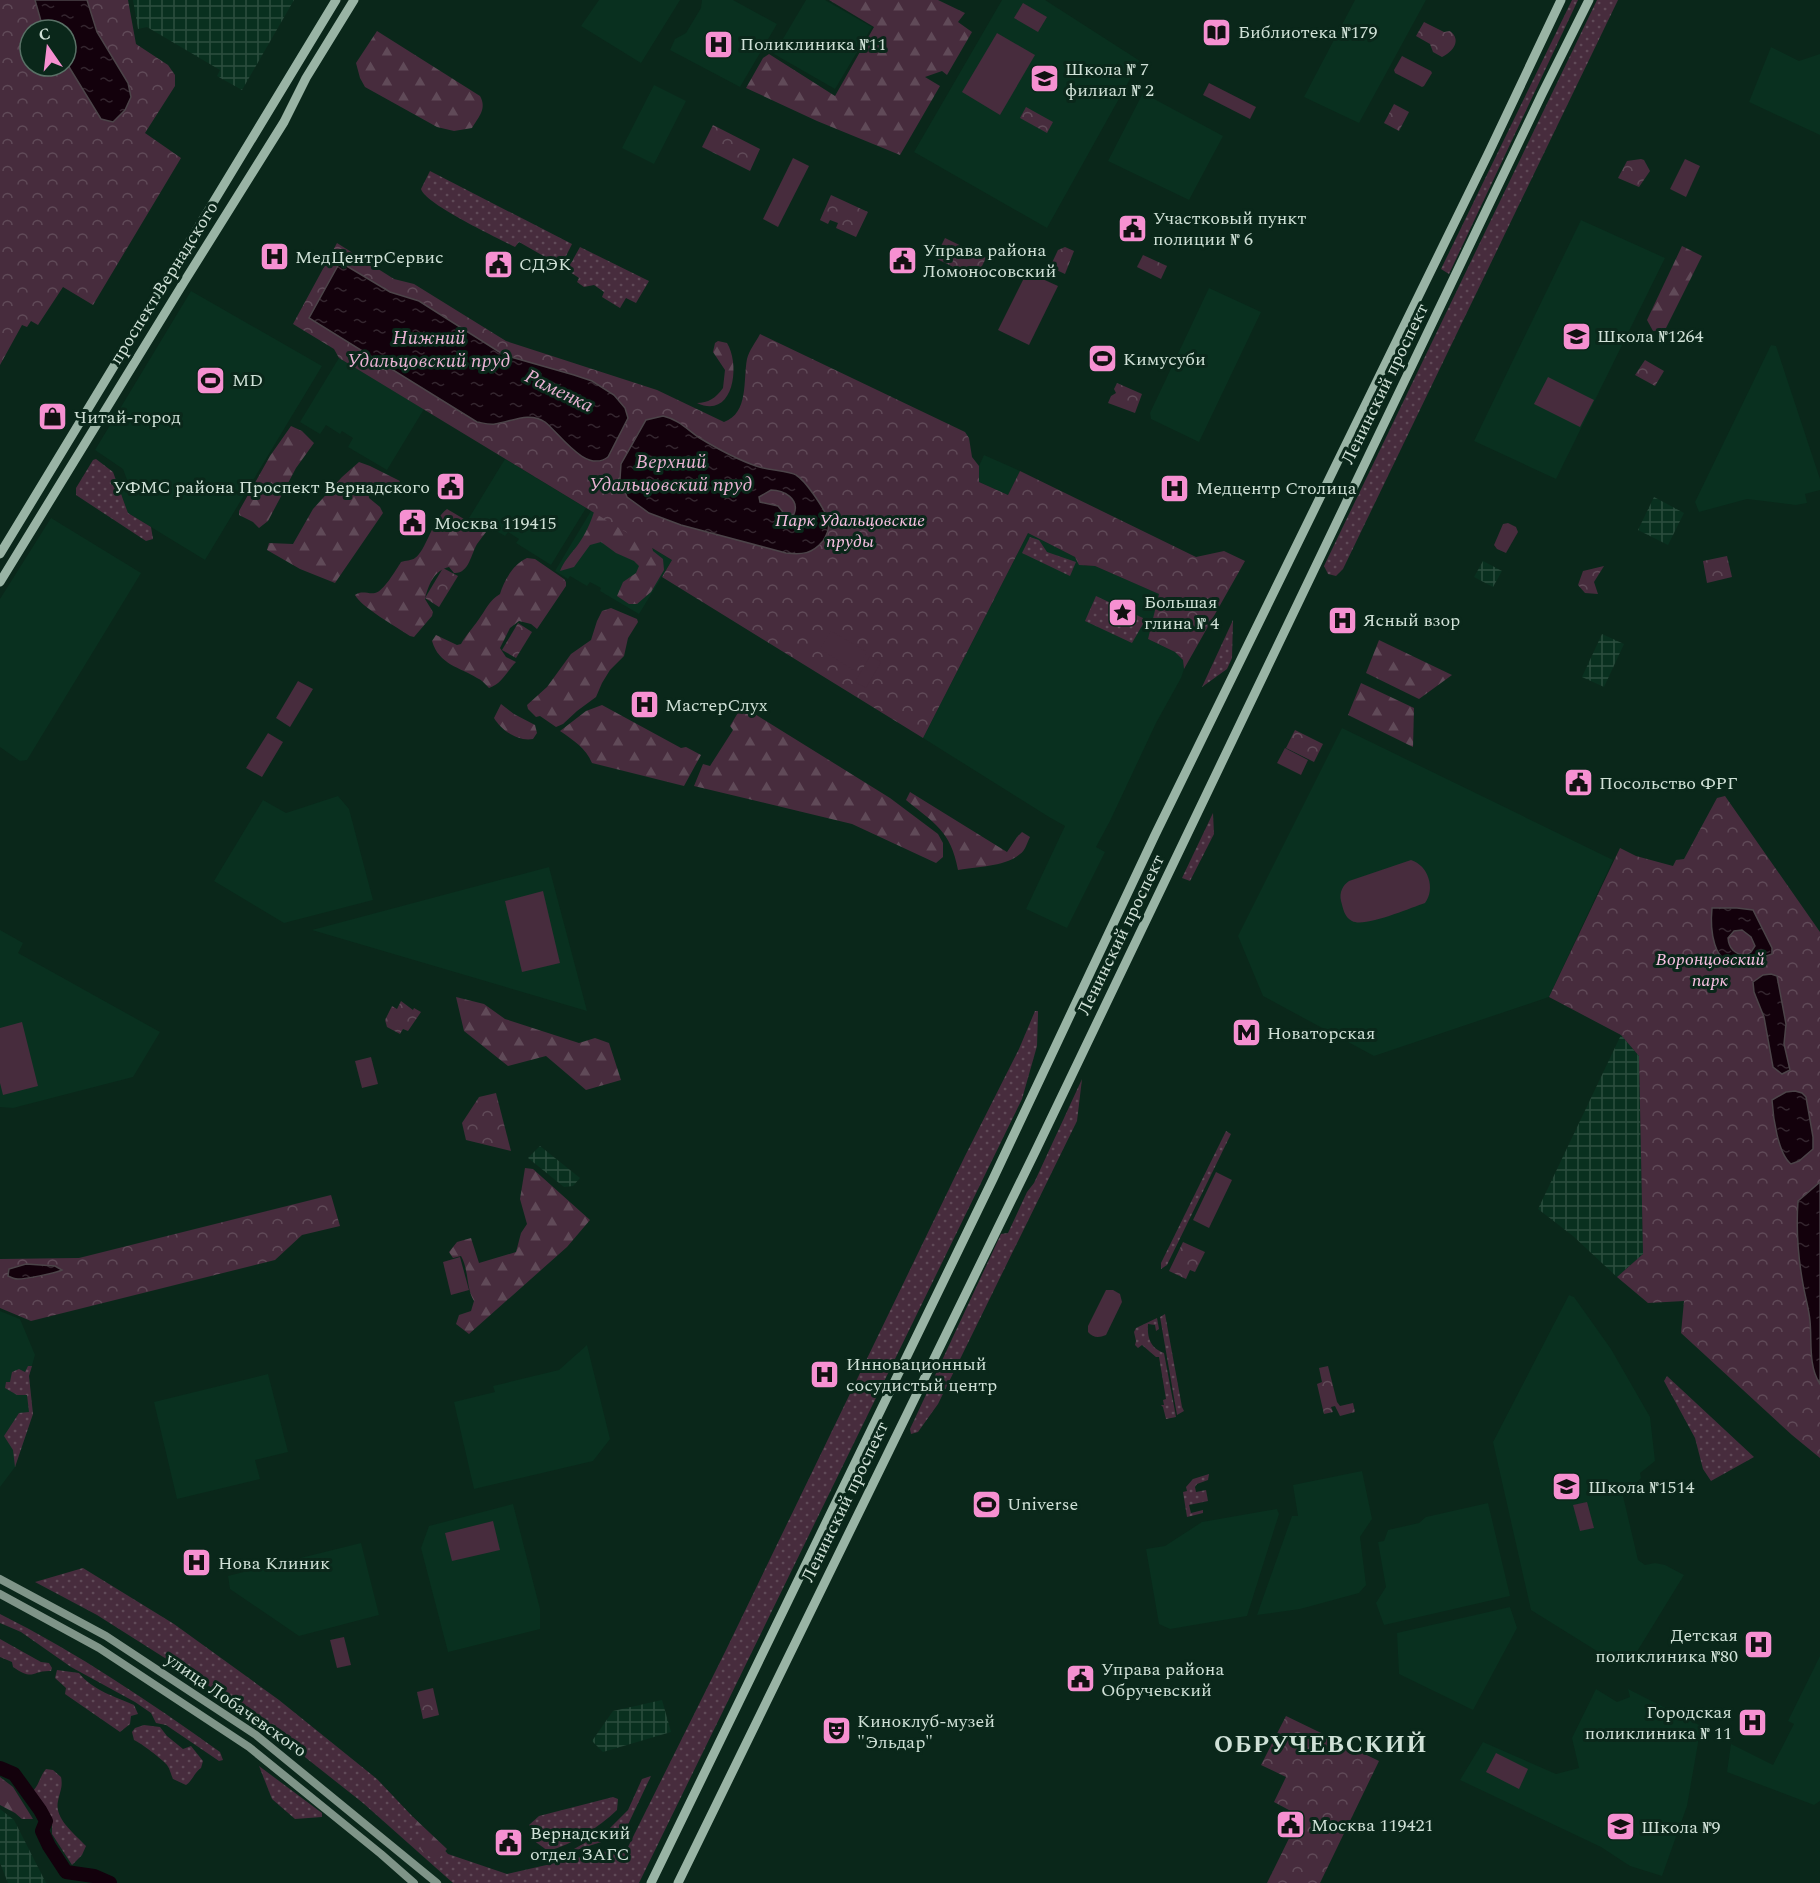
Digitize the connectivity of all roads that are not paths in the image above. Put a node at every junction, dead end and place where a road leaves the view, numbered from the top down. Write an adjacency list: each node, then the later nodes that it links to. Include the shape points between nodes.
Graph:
1 (336, 0): 5 (main road, проспект Вернадского)
2 (354, 0): 6 (main road, проспект Вернадского, via 284,122)
3 (1561, 0): 11 (main road, Ленинский проспект)
4 (1589, 0): 12 (main road, Ленинский проспект)
5 (0, 554)
6 (0, 582)
7 (0, 1580): 10 (main road, улица Лобачевского, via 106,1636 256,1735)
8 (0, 1594): 9 (main road, улица Лобачевского, via 99,1648 249,1747)
9 (414, 1883)
10 (437, 1883)
11 (651, 1883)
12 (678, 1883)

